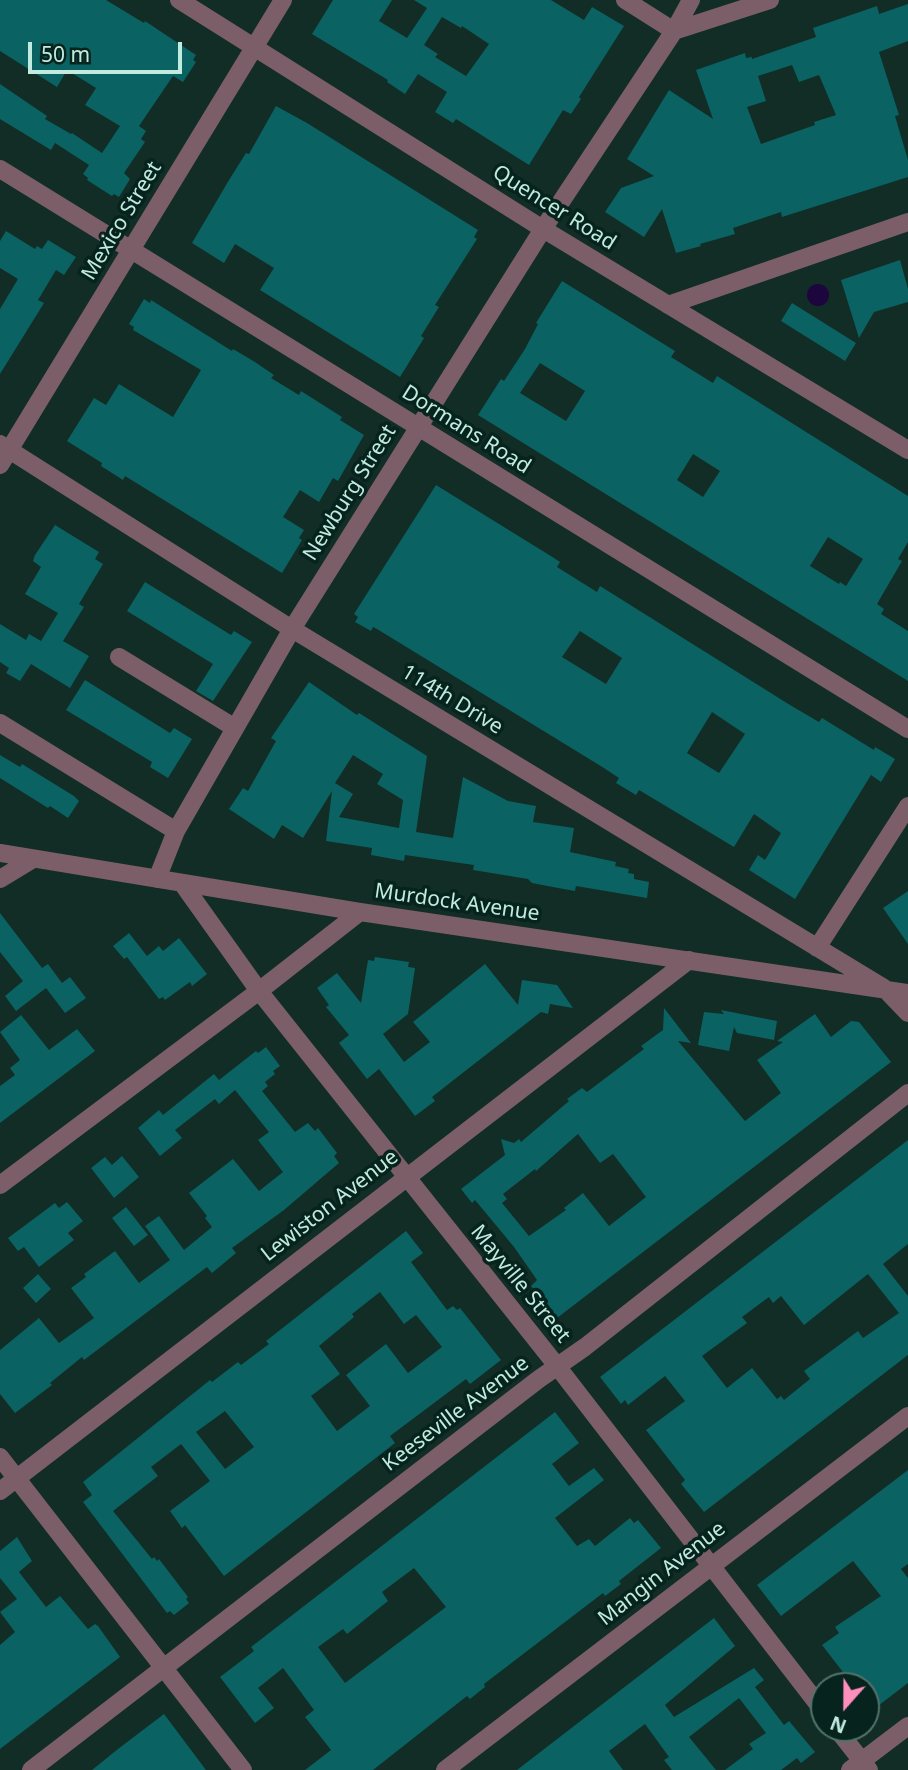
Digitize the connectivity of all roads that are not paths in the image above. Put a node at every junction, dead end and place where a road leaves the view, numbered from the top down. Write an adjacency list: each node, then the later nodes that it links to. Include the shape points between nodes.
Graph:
1 (179, 0): 7 (street, Quencer Road)
2 (283, 0): 7 (street, Mexico Street)
3 (625, 0): 6 (street)
4 (691, 0): 6 (street, Newburg Street)
5 (770, 0): 6 (street)
6 (674, 31): 10 (street, Newburg Street)
7 (255, 46): 10 (street, Quencer Road); 11 (street, Mexico Street)
8 (0, 169): 11 (street, Dormans Road)
9 (908, 222): 12 (street)
10 (543, 229): 12 (street, Quencer Road); 13 (street, Newburg Street)
11 (132, 250): 13 (street, Dormans Road); 15 (street, Mexico Street)
12 (668, 305): 14 (street, Quencer Road)
13 (417, 427): 16 (street, Newburg Street); 20 (street, Dormans Road)
14 (908, 450)
15 (3, 453): 16 (street, 114th Drive)
16 (292, 629): 19 (street, Newburg Street); 29 (street, 114th Drive)
17 (120, 657): 19 (street)
18 (0, 723): 22 (street)
19 (235, 728): 22 (street, Newburg Street)
20 (908, 729)
21 (908, 806): 29 (street)
22 (176, 831): 26 (street, Newburg Street)
23 (0, 853): 24 (street, Murdock Avenue)
24 (33, 859): 25 (street); 26 (street, Murdock Avenue)
25 (0, 879)
26 (157, 879): 27 (street, Murdock Avenue)
27 (182, 883): 28 (street, Murdock Avenue); 32 (street, Mayville Street)
28 (360, 912): 30 (street, Murdock Avenue); 32 (street)
29 (817, 948): 31 (street, 114th Drive)
30 (689, 960): 31 (street, Murdock Avenue); 36 (street, Lewiston Avenue)
31 (884, 988): 33 (street, Murdock Avenue); 34 (street)
32 (259, 991): 36 (street, Mayville Street); 37 (street)
33 (908, 993)
34 (908, 1013)
35 (908, 1093): 38 (street, Keeseville Avenue)
36 (405, 1176): 38 (street, Mayville Street); 41 (street, Lewiston Avenue)
37 (0, 1185)
38 (557, 1367): 43 (street, Mayville Street); 44 (street, Keeseville Avenue)
39 (908, 1416): 43 (street, Mangin Avenue)
40 (0, 1457): 41 (street)
41 (16, 1478): 42 (street, Lewiston Avenue); 44 (street)
42 (0, 1491)
43 (710, 1566): 45 (street, Mayville Street); 51 (street, Mangin Avenue)
44 (164, 1667): 49 (street, Keeseville Avenue); 50 (street)
45 (810, 1694)
46 (908, 1726): 48 (street)
47 (845, 1742): 48 (street)
48 (860, 1767)
49 (31, 1770)
50 (243, 1770)
51 (445, 1770)

